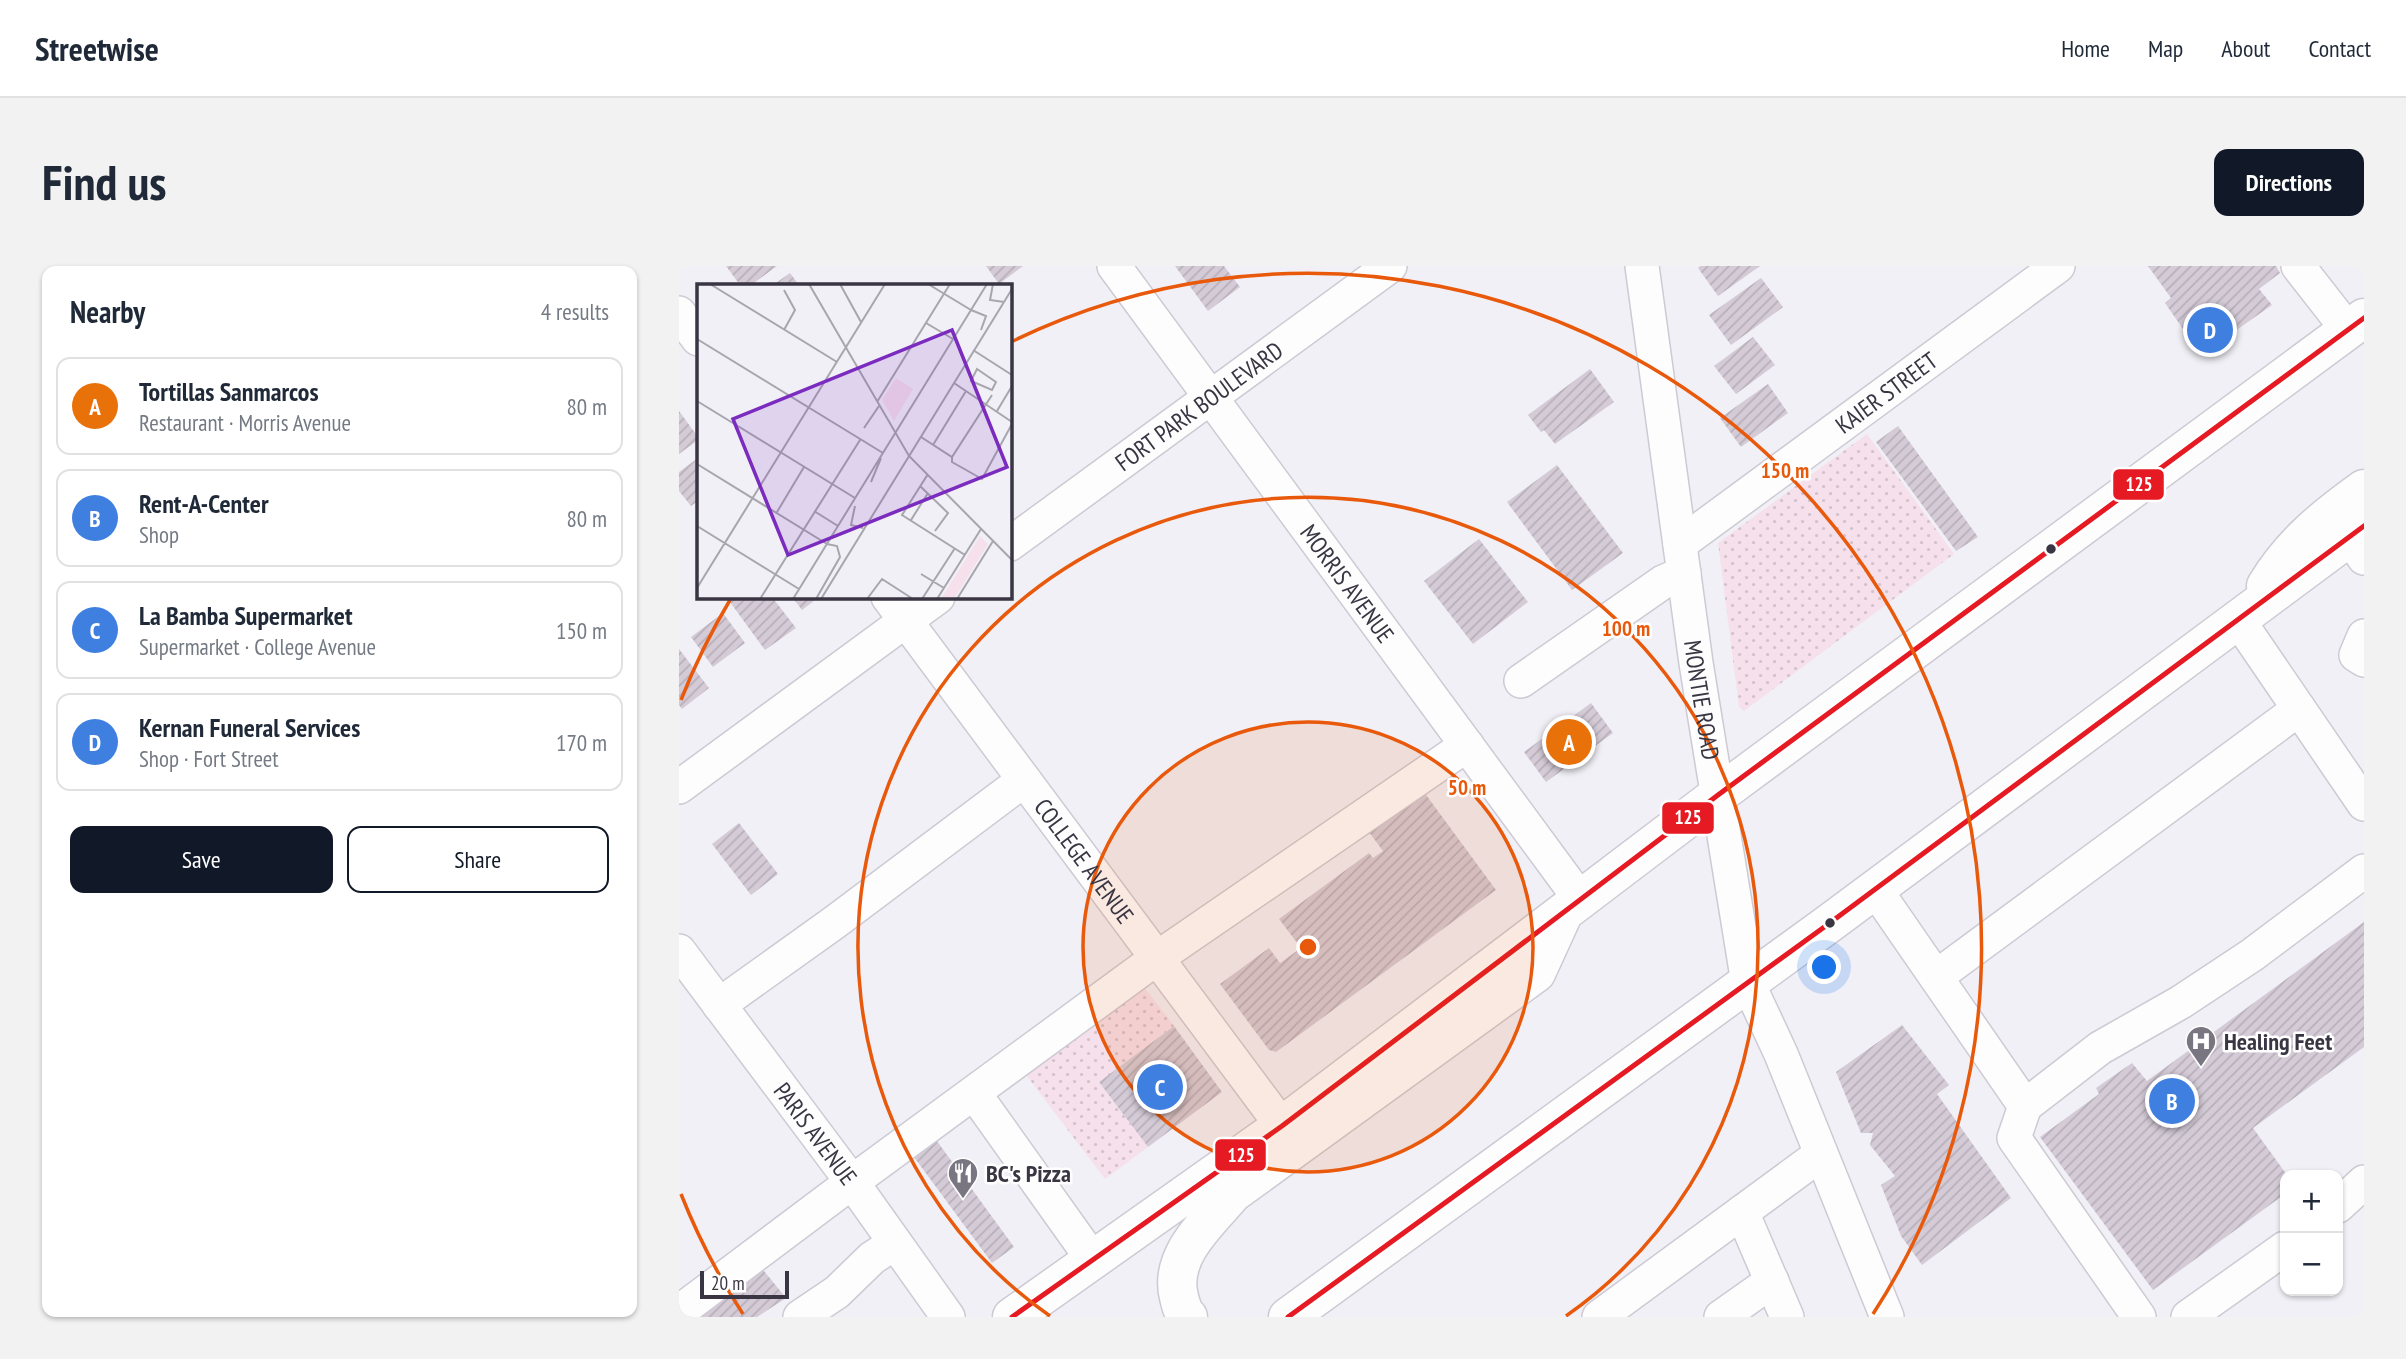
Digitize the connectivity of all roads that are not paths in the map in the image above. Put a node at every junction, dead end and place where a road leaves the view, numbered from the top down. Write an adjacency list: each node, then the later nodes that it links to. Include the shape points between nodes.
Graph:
1 (1114, 266): 9 (street, MORRIS AVENUE)
2 (1390, 266): 9 (street, FORT PARK BOULEVARD)
3 (1642, 266): 13 (street, MONTIE ROAD)
4 (2058, 266): 13 (street, KAIER STREET)
5 (2298, 266): 7 (street)
6 (679, 313): 8 (street)
7 (2356, 324): 24 (main road)
8 (697, 338)
9 (1210, 397): 12 (street, FORT PARK BOULEVARD); 21 (street, MORRIS AVENUE)
10 (2364, 489): 16 (main road, via 2297,543)
11 (2359, 540): 16 (main road)
12 (1011, 543)
13 (1682, 559): 19 (street, KAIER STREET, via 1663,582); 24 (street, MONTIE ROAD)
14 (934, 598): 15 (street)
15 (896, 609): 22 (street, COLLEGE AVENUE); 23 (street)
16 (2245, 616): 20 (street); 27 (main road)
17 (2364, 636): 18 (street, via 2356,655)
18 (2364, 660)
19 (1521, 681)
20 (2299, 709): 25 (street); 31 (street)
21 (1467, 745): 28 (street, MORRIS AVENUE); 30 (street)
22 (1024, 780): 30 (street, COLLEGE AVENUE); 33 (street)
23 (679, 787)
24 (1718, 795): 28 (main road); 32 (street, MONTIE ROAD)
25 (2364, 804)
26 (2364, 872): 35 (street, via 2252,955 2100,1048)
27 (1875, 889): 31 (street); 32 (main road)
28 (1572, 905): 36 (main road); 50 (main road, via 1536,973 1233,1192 1181,1260 1177,1287)
29 (679, 951): 33 (street, PARIS AVENUE)
30 (1157, 958): 34 (street); 36 (street, COLLEGE AVENUE)
31 (1936, 977): 35 (street)
32 (1748, 983): 37 (street, MONTIE ROAD); 51 (main road)
33 (719, 1005): 38 (street, PARIS AVENUE)
34 (974, 1093): 38 (street); 44 (street)
35 (2025, 1105): 56 (street, via 2014,1138)
36 (1282, 1126): 44 (main road)
37 (1821, 1154): 41 (street); 55 (street, MONTIE ROAD)
38 (852, 1182): 42 (street, PARIS AVENUE); 46 (street)
39 (2364, 1182): 40 (street)
40 (2343, 1201)
41 (1742, 1212): 45 (street); 52 (street)
42 (895, 1243): 47 (street); 48 (street, PARIS AVENUE)
43 (2280, 1252): 57 (street)
44 (1093, 1260): 49 (main road)
45 (1772, 1281): 53 (street); 54 (street)
46 (679, 1312)
47 (800, 1317)
48 (948, 1317)
49 (1012, 1317)
50 (1188, 1317)
51 (1288, 1317)
52 (1599, 1317)
53 (1721, 1317)
54 (1787, 1317)
55 (1887, 1317)
56 (2139, 1317)
57 (2188, 1317)

